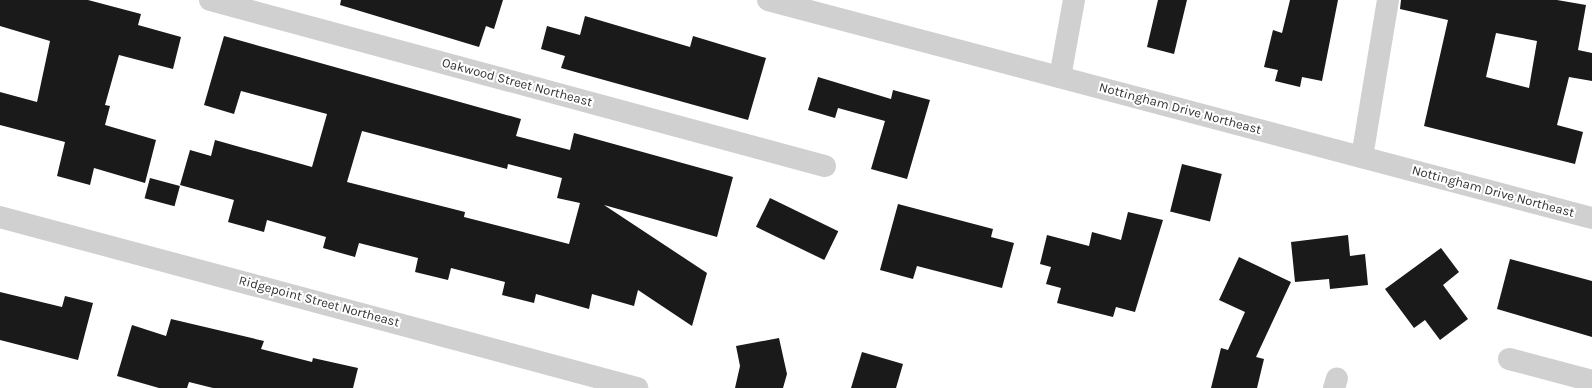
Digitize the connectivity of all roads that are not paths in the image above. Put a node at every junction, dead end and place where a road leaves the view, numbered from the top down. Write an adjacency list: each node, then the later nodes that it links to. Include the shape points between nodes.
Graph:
1 (210, 0): 7 (street, Oakwood Street Northeast)
2 (768, 0): 5 (street, Nottingham Drive Northeast)
3 (1074, 0): 5 (street)
4 (1388, 0): 6 (street)
5 (1060, 77): 6 (street, Nottingham Drive Northeast)
6 (1362, 157): 9 (street, Nottingham Drive Northeast)
7 (825, 166)
8 (0, 216): 12 (street, Ridgepoint Street Northeast)
9 (1592, 218)
10 (1509, 359): 11 (street)
11 (1592, 381)
12 (637, 388)

